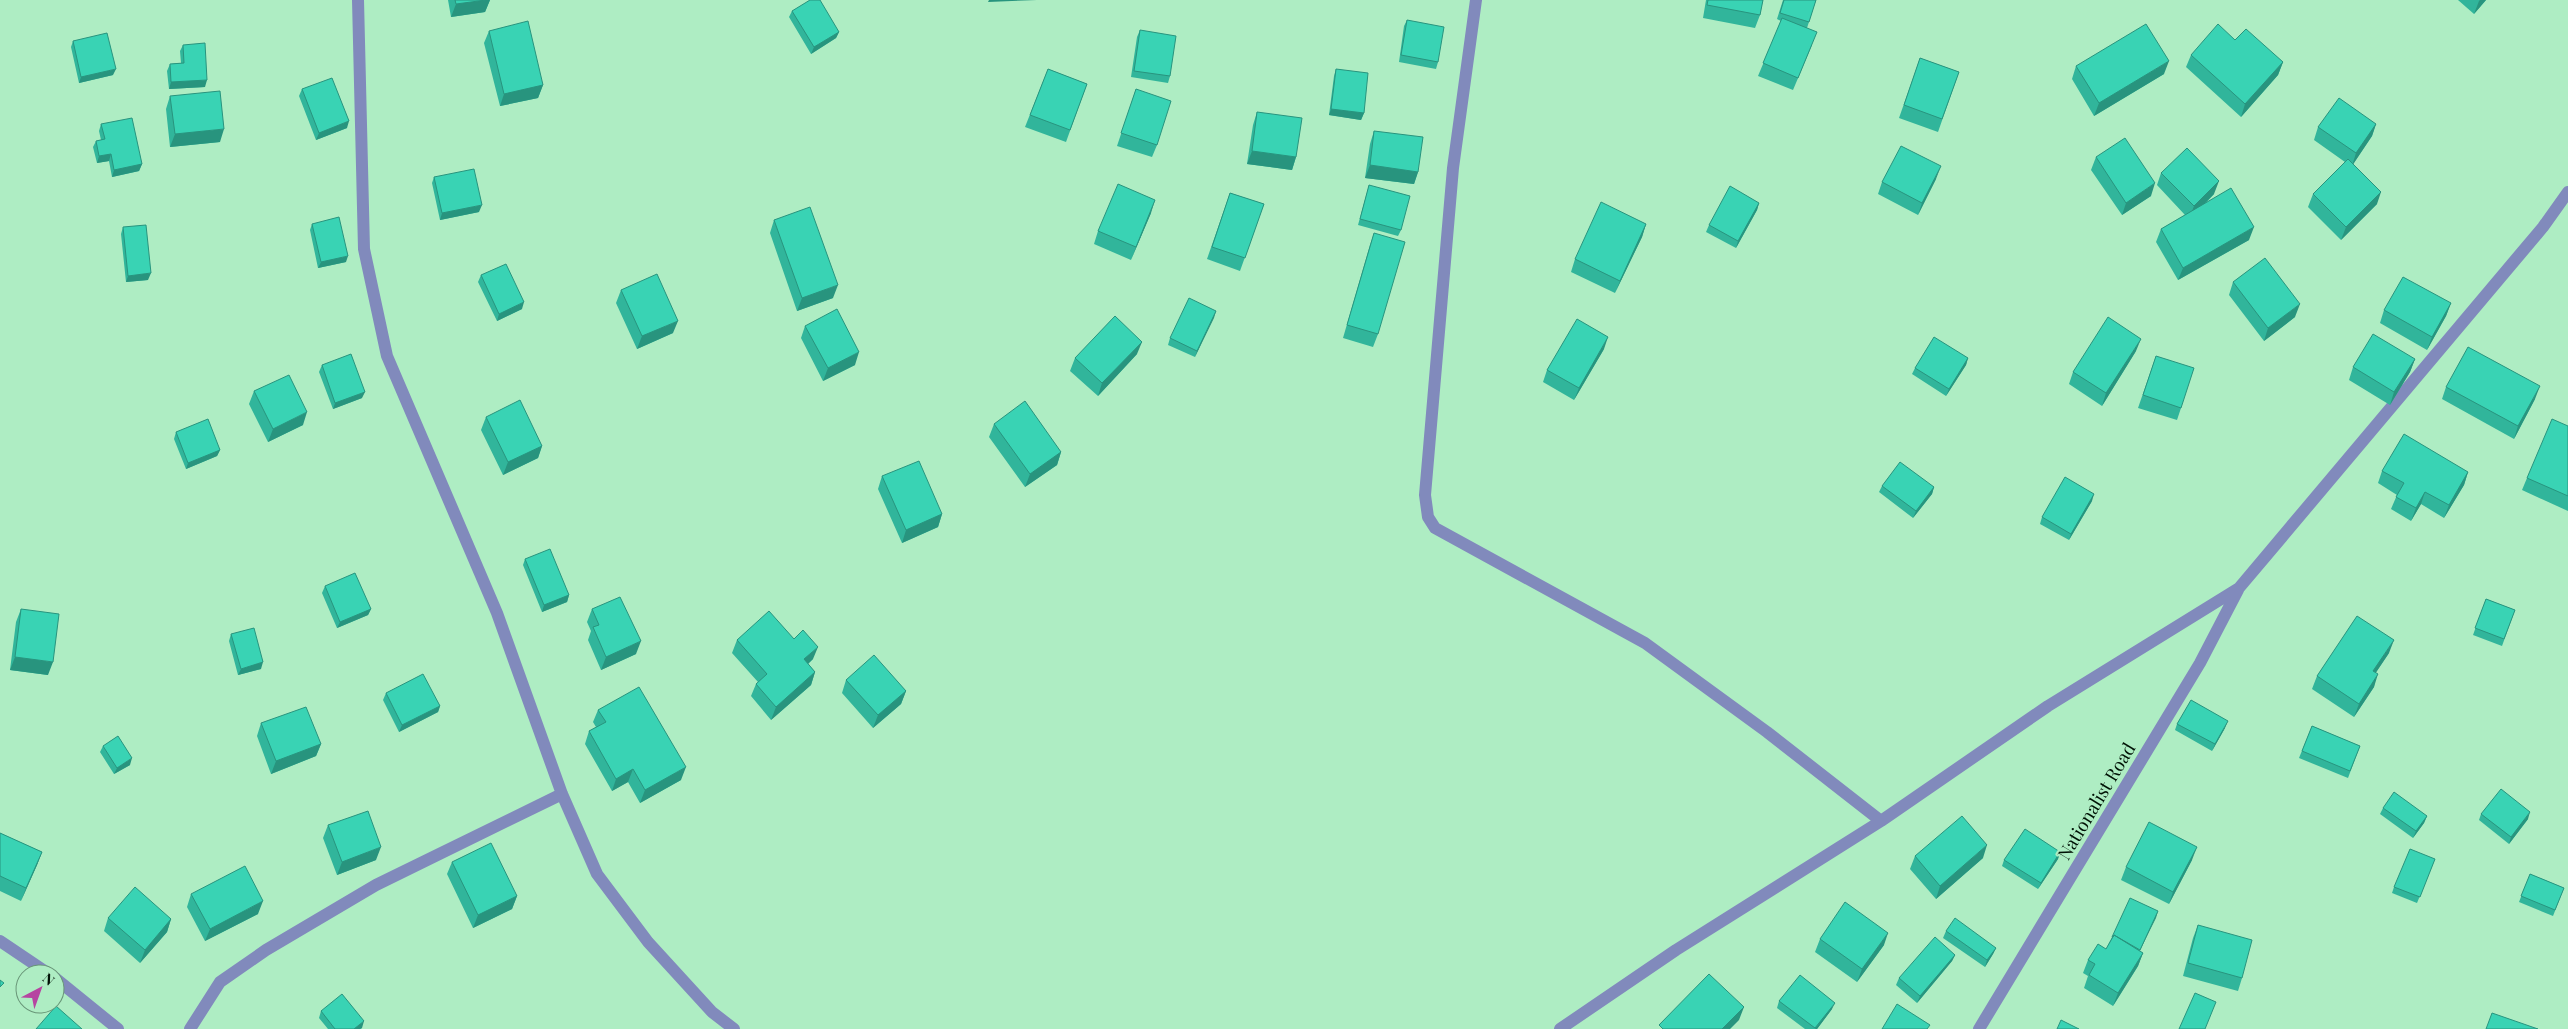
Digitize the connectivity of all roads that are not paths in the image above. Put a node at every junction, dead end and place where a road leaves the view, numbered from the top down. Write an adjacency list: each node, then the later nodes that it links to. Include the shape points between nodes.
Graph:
1 (358, 0): 5 (street, via 364,249 387,356 498,613)
2 (1476, 0): 6 (street, via 1454,168 1425,495 1428,517 1435,528 1645,643 1768,732)
3 (2568, 192): 4 (street, via 2543,227)
4 (2239, 588): 6 (street, via 2048,706); 14 (street, Nationalist Road, via 2200,663)
5 (562, 794): 11 (street, via 376,885 266,950 220,982); 12 (street, via 597,874 648,942 712,1012)
6 (1881, 821): 13 (street, via 1676,950)
7 (0, 940): 8 (street)
8 (35, 964)
9 (65, 986): 10 (street)
10 (118, 1029)
11 (190, 1029)
12 (734, 1029)
13 (1560, 1029)
14 (1979, 1029)

